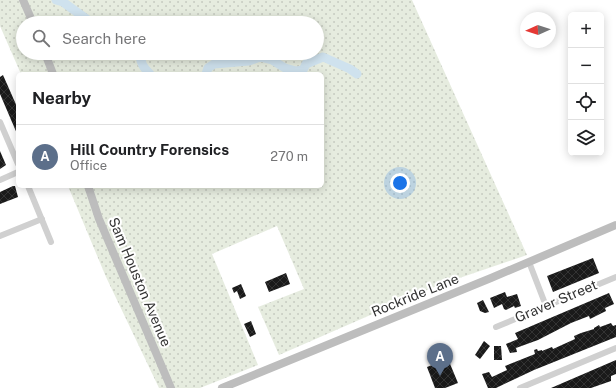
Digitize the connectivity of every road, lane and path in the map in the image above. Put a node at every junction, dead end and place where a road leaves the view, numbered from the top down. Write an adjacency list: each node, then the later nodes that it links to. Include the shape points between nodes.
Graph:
1 (23, 0): 2 (street)
2 (30, 16)
3 (48, 60): 4 (street)
4 (52, 72)
5 (0, 123): 6 (street)
6 (16, 159)
7 (16, 173): 8 (street)
8 (0, 180)
9 (29, 188): 11 (street)
10 (89, 188): 20 (street, Sam Houston Avenue, via 99,219)
11 (42, 219): 13 (street); 14 (street)
12 (616, 225): 15 (street, Rockride Lane)
13 (0, 236)
14 (51, 242)
15 (529, 262): 17 (street); 21 (street, Rockride Lane)
16 (616, 276): 17 (street, Graver Street)
17 (546, 306): 18 (street, Graver Street)
18 (496, 326)
19 (616, 348): 22 (street)
20 (171, 388)
21 (222, 388)
22 (520, 388)

